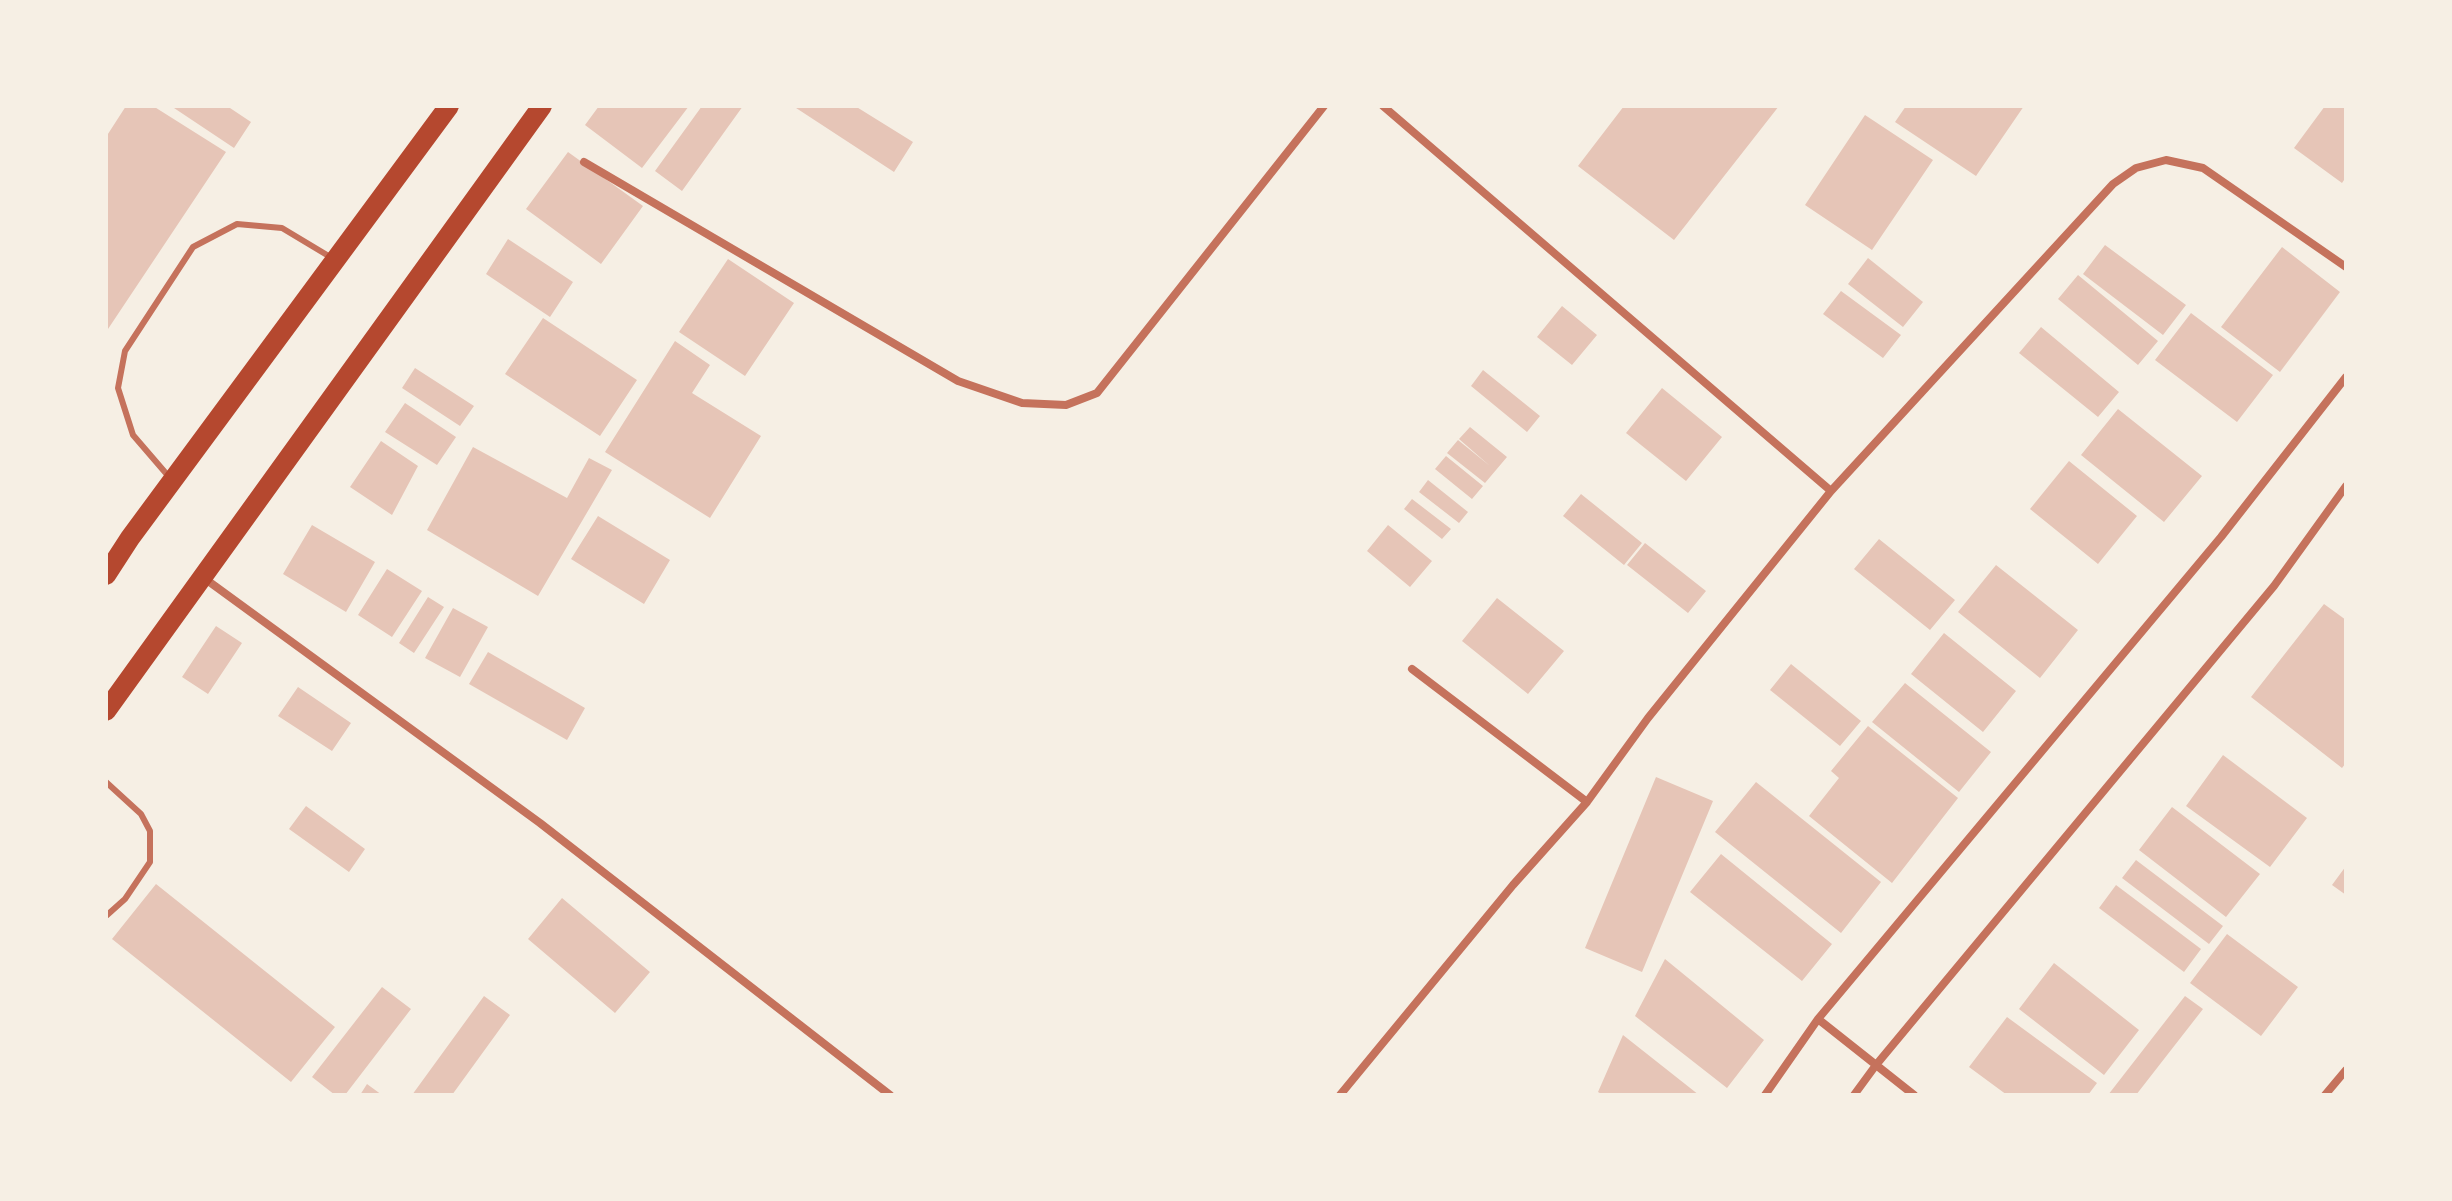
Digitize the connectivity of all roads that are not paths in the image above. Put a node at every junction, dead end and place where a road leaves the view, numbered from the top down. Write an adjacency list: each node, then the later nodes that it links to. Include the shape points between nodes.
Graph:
1 (449, 106): 6 (main road)
2 (542, 106): 13 (main road)
3 (1324, 106): 5 (street, via 1097,393 1066,405 1022,403 958,381)
4 (1383, 106): 11 (street)
5 (584, 162)
6 (335, 260): 9 (main road); 9 (lane, via 282,228 237,224 193,247 125,351 118,388 133,435)
7 (2346, 267): 11 (street, via 2203,168 2166,160 2136,168 2113,184)
8 (2346, 377): 19 (street, via 2221,537)
9 (172, 481): 12 (main road)
10 (2346, 486): 20 (street, via 2274,586)
11 (1831, 491): 17 (street)
12 (106, 575)
13 (201, 576): 15 (main road); 22 (street, via 540,823)
14 (1412, 669): 17 (street)
15 (106, 711)
16 (106, 782): 18 (lane, via 141,814 150,831 150,862)
17 (1587, 802): 23 (street)
18 (106, 916)
19 (1818, 1019): 20 (street); 24 (street)
20 (1876, 1065): 25 (street); 26 (street)
21 (2346, 1070): 27 (street)
22 (890, 1095)
23 (1340, 1095)
24 (1765, 1095)
25 (1854, 1095)
26 (1914, 1095)
27 (2325, 1095)

